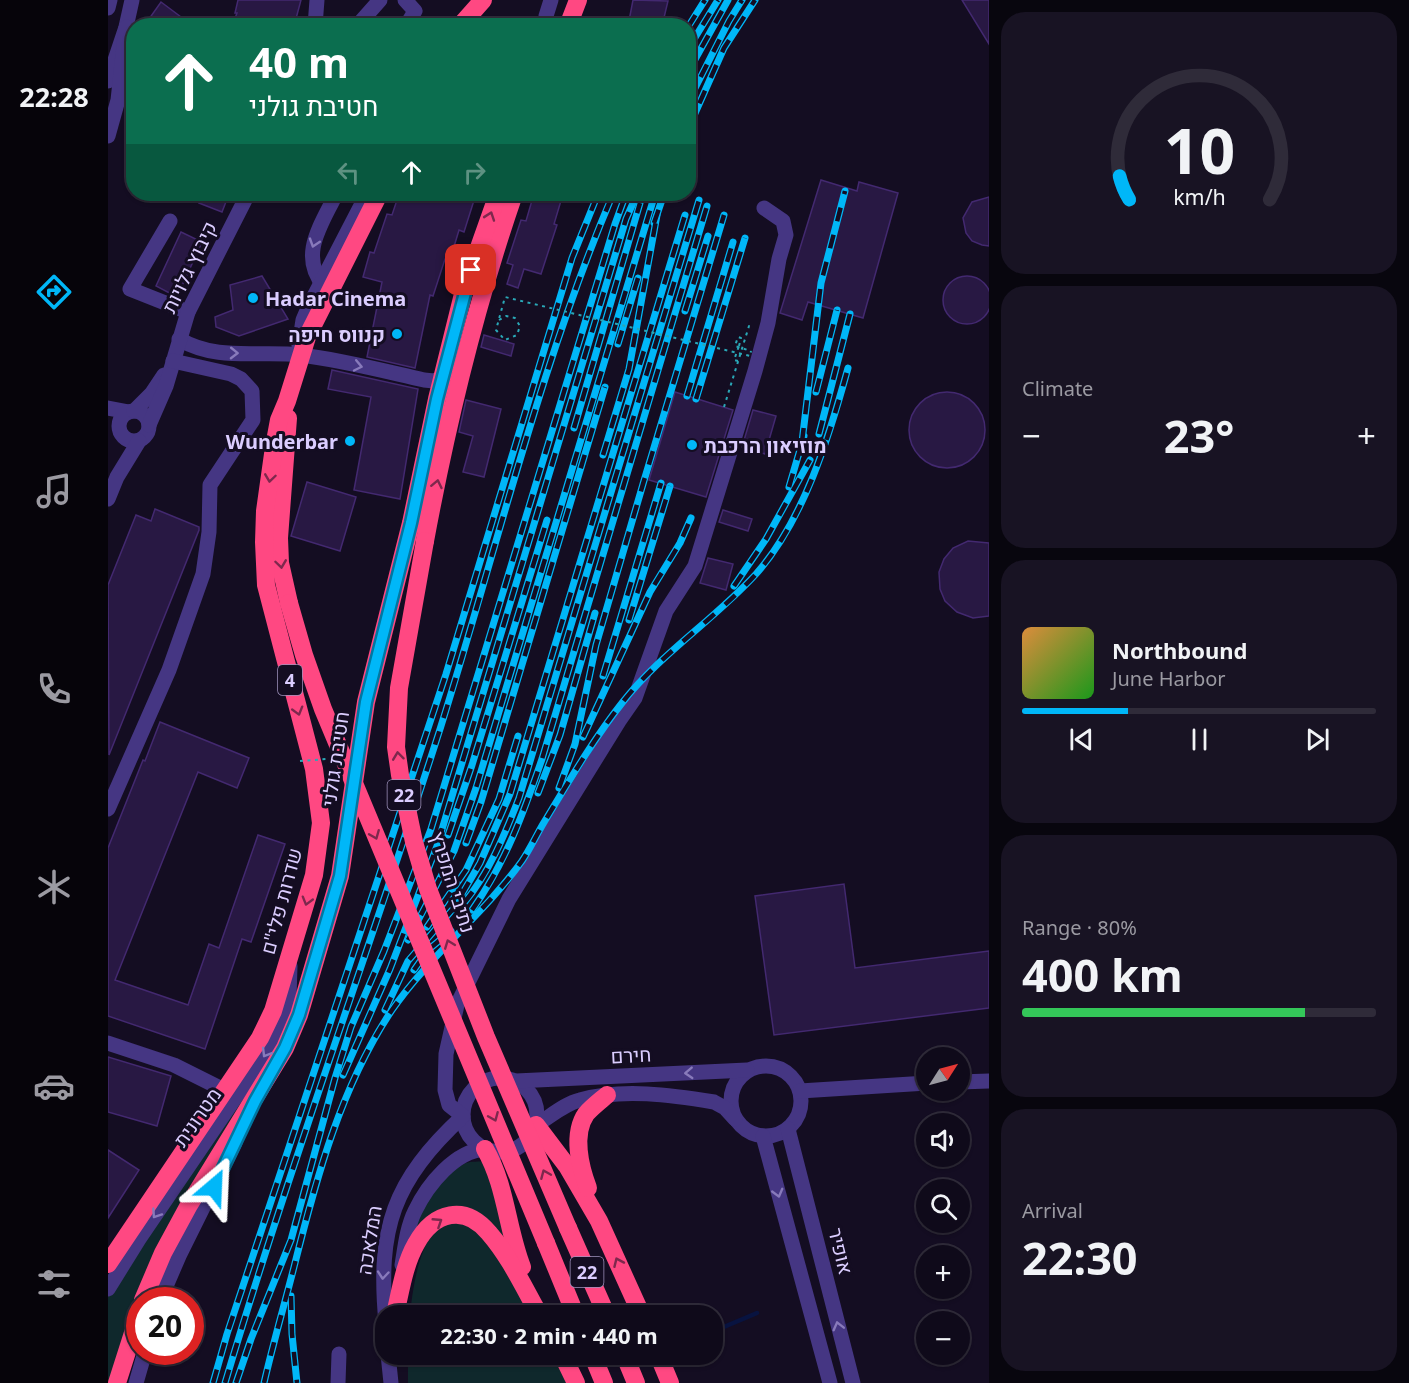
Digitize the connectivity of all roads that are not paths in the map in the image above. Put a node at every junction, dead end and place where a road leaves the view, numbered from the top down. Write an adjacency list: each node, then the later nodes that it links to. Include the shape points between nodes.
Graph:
1 (110, 0): 9 (street)
2 (132, 0): 10 (street)
3 (317, 0): 11 (street)
4 (380, 0): 12 (street)
5 (405, 0): 13 (street, via 415,11)
6 (483, 0): 14 (highway)
7 (551, 0): 15 (street)
8 (578, 0): 16 (highway)
9 (108, 8)
10 (128, 18)
11 (316, 18)
12 (364, 18)
13 (411, 18)
14 (467, 18)
15 (546, 18)
16 (571, 18)
17 (126, 27): 18 (street); 19 (street, via 118,100)
18 (108, 81)
19 (108, 136)
20 (245, 201): 29 (street, קיבוץ גלויות)
21 (333, 201): 28 (street, one-way to 28, via 311,249 312,264)
22 (364, 201): 28 (street)
23 (375, 201): 28 (highway, שדרות פלי"ם / 4)
24 (496, 201): 33 (highway, חטיבת גולני, one-way to 24, via 464,290)
25 (512, 201): 71 (highway, נתיבי המפרץ / 22, one-way to 25, bridge, via 486,1037 428,889 414,842 396,747 399,688 456,392 480,299)
26 (764, 208): 54 (street, via 783,221 786,235 768,323 708,528 695,566 666,611 636,698 509,899 457,1005 446,1054 445,1090 449,1105)
27 (170, 221): 29 (street, via 130,289)
28 (325, 287): 31 (highway, שדרות פלי"ם / 4)
29 (188, 312): 30 (street, קיבוץ גלויות)
30 (179, 339): 31 (street, one-way to 31, via 212,353); 32 (street, קיבוץ גלויות)
31 (300, 355): 33 (street, one-way to 33, via 424,380); 34 (highway, שדרות פלי"ם / 4)
32 (173, 361): 36 (street, קיבוץ גלויות, via 152,393); 37 (street, קיבוץ גלויות, via 162,399); 42 (street, via 241,379 252,391 254,420 210,484 203,574 169,670)
33 (443, 377): 53 (highway, חטיבת גולני, via 366,702 340,876 299,1015)
34 (287, 401): 43 (highway, שדרות פלי"ם / 4, one-way to 43, via 279,420 265,511 266,585 314,769 321,823 314,875); 70 (highway, 22, one-way to 70, bridge, via 280,563 304,655)
35 (108, 408): 36 (street)
36 (131, 411): 37 (street, via 146,416); 38 (street, via 120,420)
37 (149, 425): 39 (street, via 147,434)
38 (117, 431): 39 (street, via 129,441); 40 (street)
39 (139, 441): 40 (street)
40 (117, 477): 41 (street)
41 (108, 498)
42 (108, 809)
43 (290, 957): 50 (highway, שדרות פלי"ם / 4, via 273,1011); 64 (street, מטרונית, one-way to 64, via 289,998 267,1052)
44 (108, 1043): 50 (street, via 174,1065)
45 (747, 1070): 46 (street, חירם, one-way to 46); 51 (street, via 757,1066 779,1068 788,1073); 55 (street, via 738,1078 730,1100)
46 (516, 1081): 54 (street, via 504,1078 480,1084 465,1103); 56 (street, via 532,1095 538,1115)
47 (989, 1081): 48 (street)
48 (970, 1082)
49 (916, 1084): 51 (street)
50 (226, 1091): 61 (highway)
51 (800, 1092): 57 (street, via 800,1112)
52 (607, 1095): 55 (street, חירם, via 714,1102); 56 (street, חירם, via 579,1100); 60 (highway, via 585,1116 580,1131 579,1156)
53 (255, 1101): 62 (highway, חטיבת גולני, via 189,1205); 63 (street, מטרונית)
54 (463, 1116): 59 (street, via 469,1136); 65 (street, המלאכה, one-way to 65, via 411,1173 390,1217 382,1286)
55 (737, 1122): 58 (street)
56 (536, 1125): 59 (street, via 522,1146 498,1152); 60 (highway, via 567,1166)
57 (788, 1129): 58 (street); 92 (street, אופיר, one-way to 57)
58 (763, 1136): 91 (street, one-way to 91)
59 (486, 1149): 66 (street, המלאכה, via 463,1156 445,1169 415,1211); 69 (highway, via 500,1179 514,1247)
60 (599, 1221): 72 (highway, one-way to 60)
61 (108, 1264)
62 (148, 1287)
63 (166, 1287)
64 (108, 1289)
65 (389, 1305)
66 (395, 1305)
67 (397, 1305): 68 (highway, one-way to 68, via 416,1244 439,1219 452,1214 465,1214 488,1232)
68 (534, 1305)
69 (537, 1305)
70 (571, 1305)
71 (602, 1305)
72 (637, 1305)
73 (339, 1354): 84 (street)
74 (126, 1355): 82 (highway)
75 (141, 1365): 83 (street)
76 (389, 1365): 85 (street)
77 (397, 1365): 86 (street)
78 (567, 1365): 87 (highway)
79 (597, 1365): 88 (highway)
80 (629, 1365): 89 (highway)
81 (663, 1365): 90 (highway)
82 (117, 1383)
83 (136, 1383)
84 (338, 1383)
85 (391, 1383)
86 (397, 1383)
87 (576, 1383)
88 (604, 1383)
89 (636, 1383)
90 (670, 1383)
91 (830, 1383)
92 (853, 1383)

